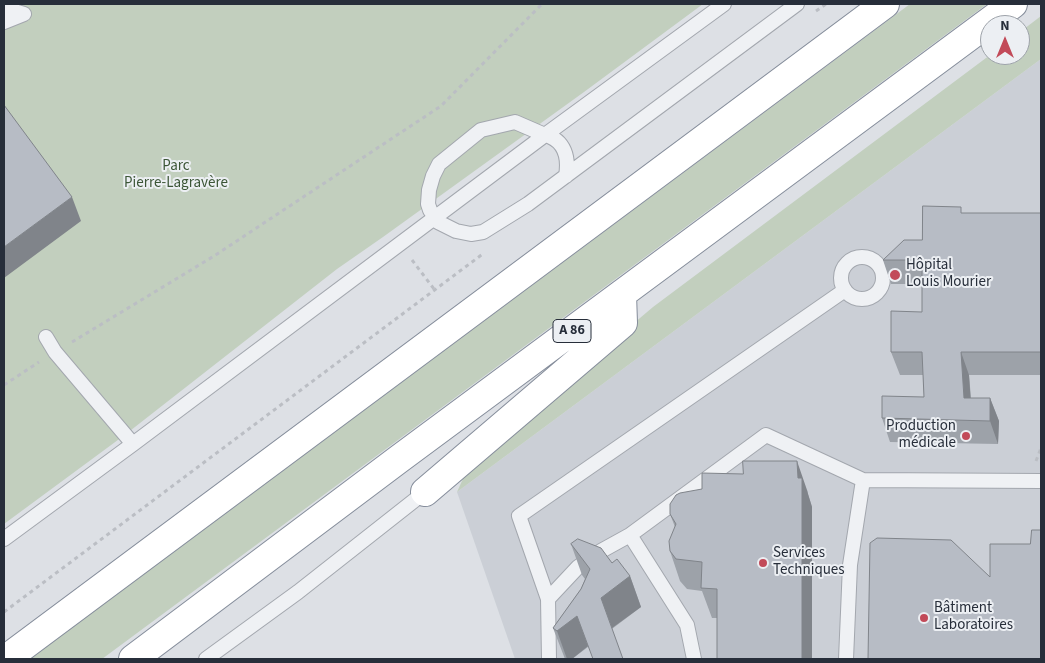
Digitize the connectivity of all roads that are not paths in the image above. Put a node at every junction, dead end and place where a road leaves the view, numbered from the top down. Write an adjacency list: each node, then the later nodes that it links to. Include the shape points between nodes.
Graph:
1 (724, 4): 7 (lane)
2 (797, 4): 8 (lane)
3 (884, 4): 20 (highway)
4 (1013, 4): 11 (highway, A 86)
5 (4, 8): 6 (lane, via 24,14)
6 (4, 22)
7 (545, 135): 8 (lane, via 555,139 567,154); 9 (lane); 9 (lane, via 515,122 481,130 439,164 428,190 428,204)
8 (566, 176): 9 (lane, via 483,232 456,232)
9 (434, 218): 13 (lane)
10 (844, 290): 19 (lane, via 519,516)
11 (622, 294): 16 (highway, via 623,323); 21 (highway, A 86)
12 (46, 337): 13 (lane)
13 (133, 444): 18 (lane)
14 (863, 480): 15 (lane); 17 (lane, via 766,435); 25 (lane, via 850,564)
15 (1041, 481)
16 (425, 492): 22 (lane, via 298,592)
17 (630, 535): 19 (lane, via 578,567); 24 (lane, via 687,625)
18 (4, 539)
19 (548, 598): 23 (lane)
20 (6, 659)
21 (133, 659)
22 (206, 659)
23 (549, 659)
24 (694, 659)
25 (846, 659)

